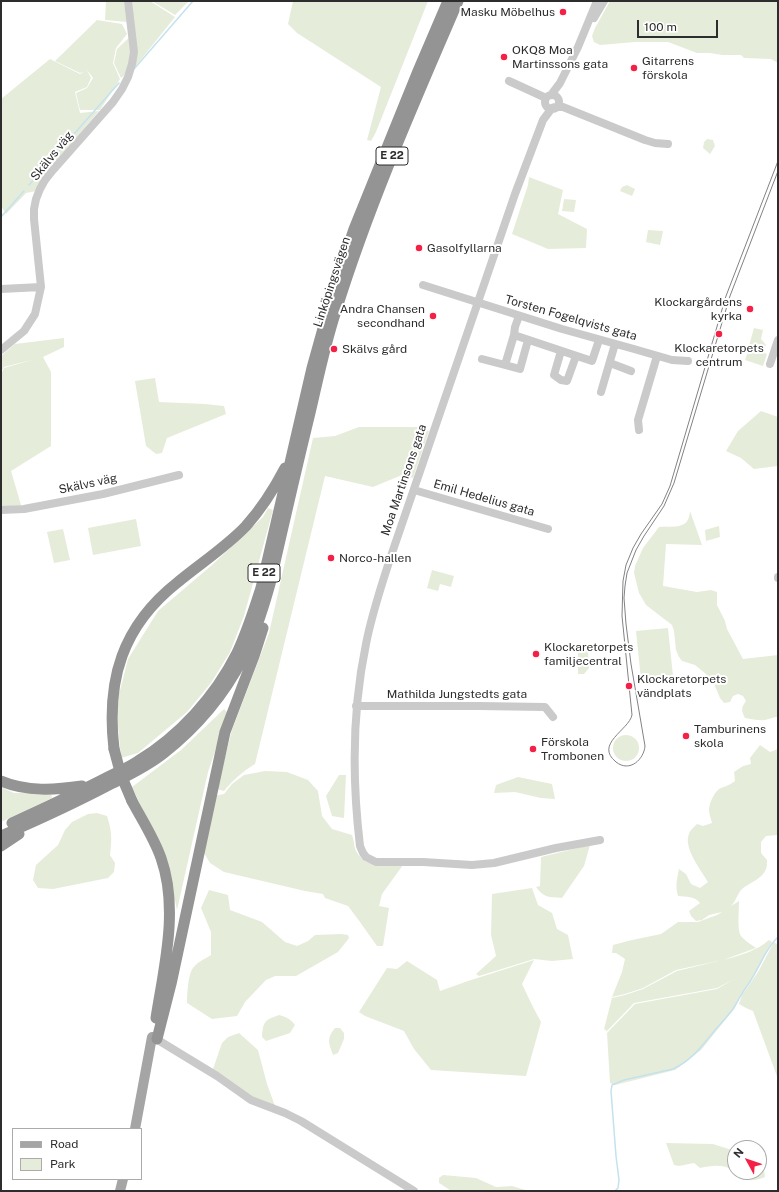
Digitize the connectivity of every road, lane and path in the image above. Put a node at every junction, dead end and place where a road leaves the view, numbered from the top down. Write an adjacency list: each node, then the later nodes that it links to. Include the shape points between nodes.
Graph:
1 (128, 1): 10 (street, Skälvs väg, via 134,52 128,77 113,102 53,170 38,194 34,219)
2 (456, 1): 31 (highway, Linköpingsvägen / E 22, via 362,209 320,336); 36 (highway, Linköpingsvägen / E 22, via 390,160 346,277 324,355)
3 (597, 1): 5 (street, Moa Martinsons gata)
4 (604, 1): 5 (street, Moa Martinsons gata)
5 (578, 47): 7 (street, Moa Martinsons gata, via 560,83)
6 (509, 80): 7 (street)
7 (554, 102): 8 (street, via 645,140); 12 (street, Moa Martinsons gata, via 543,120 515,194)
8 (668, 144)
9 (423, 285): 12 (street)
10 (42, 287): 11 (street); 19 (street, Skälvs väg, via 35,314 28,325)
11 (1, 289)
12 (478, 303): 13 (street, Torsten Fogelqvists gata); 33 (street, Moa Martinsons gata)
13 (518, 316): 14 (street); 16 (street, Torsten Fogelqvists gata)
14 (514, 335): 15 (street); 27 (street)
15 (528, 340): 20 (street); 27 (street, via 520,369)
16 (599, 340): 18 (street, Torsten Fogelqvists gata); 21 (street, via 592,361)
17 (778, 340): 26 (street)
18 (615, 344): 22 (street, Torsten Fogelqvists gata); 25 (street)
19 (1, 350)
20 (561, 351): 21 (street); 21 (street, via 554,376 561,380 567,381)
21 (576, 356)
22 (657, 356): 24 (street, Torsten Fogelqvists gata); 30 (street, via 638,420)
23 (482, 359): 27 (street)
24 (688, 361)
25 (610, 363): 28 (street); 29 (street)
26 (770, 364)
27 (505, 365)
28 (631, 370)
29 (601, 392)
30 (639, 430)
31 (292, 453): 37 (highway, E 22, via 261,588 253,614); 47 (highway, bridge, via 274,489 246,526 152,606 132,633 116,676 112,728 114,749 132,801 156,845 170,906)
32 (179, 475): 34 (street, Skälvs väg, via 103,494 24,509)
33 (414, 490): 35 (street, Emil Hedelius gata); 38 (street, Moa Martinsons gata, via 375,605 363,656)
34 (1, 510)
35 (548, 529)
36 (270, 584): 37 (highway, E 22, via 253,637 240,663); 47 (highway, via 265,621 230,717 222,747 174,969)
37 (220, 689): 41 (highway, E 22, via 158,748); 42 (highway, E 22, via 201,719 163,754 97,792)
38 (356, 706): 39 (street, Mathilda Jungstedts gata, via 545,707); 45 (street, Moa Martinsons gata, via 355,791 360,846 366,857 376,862 494,863)
39 (553, 717)
40 (1, 781): 41 (highway, via 40,790)
41 (93, 785): 43 (highway)
42 (48, 815): 44 (highway, E 22); 46 (highway)
43 (1, 828)
44 (1, 836)
45 (600, 840)
46 (1, 846)
47 (155, 1038): 48 (main road); 51 (street, via 218,1076 251,1100 301,1121)
48 (135, 1128)
49 (123, 1180): 50 (main road)
50 (120, 1191)
51 (414, 1191)

